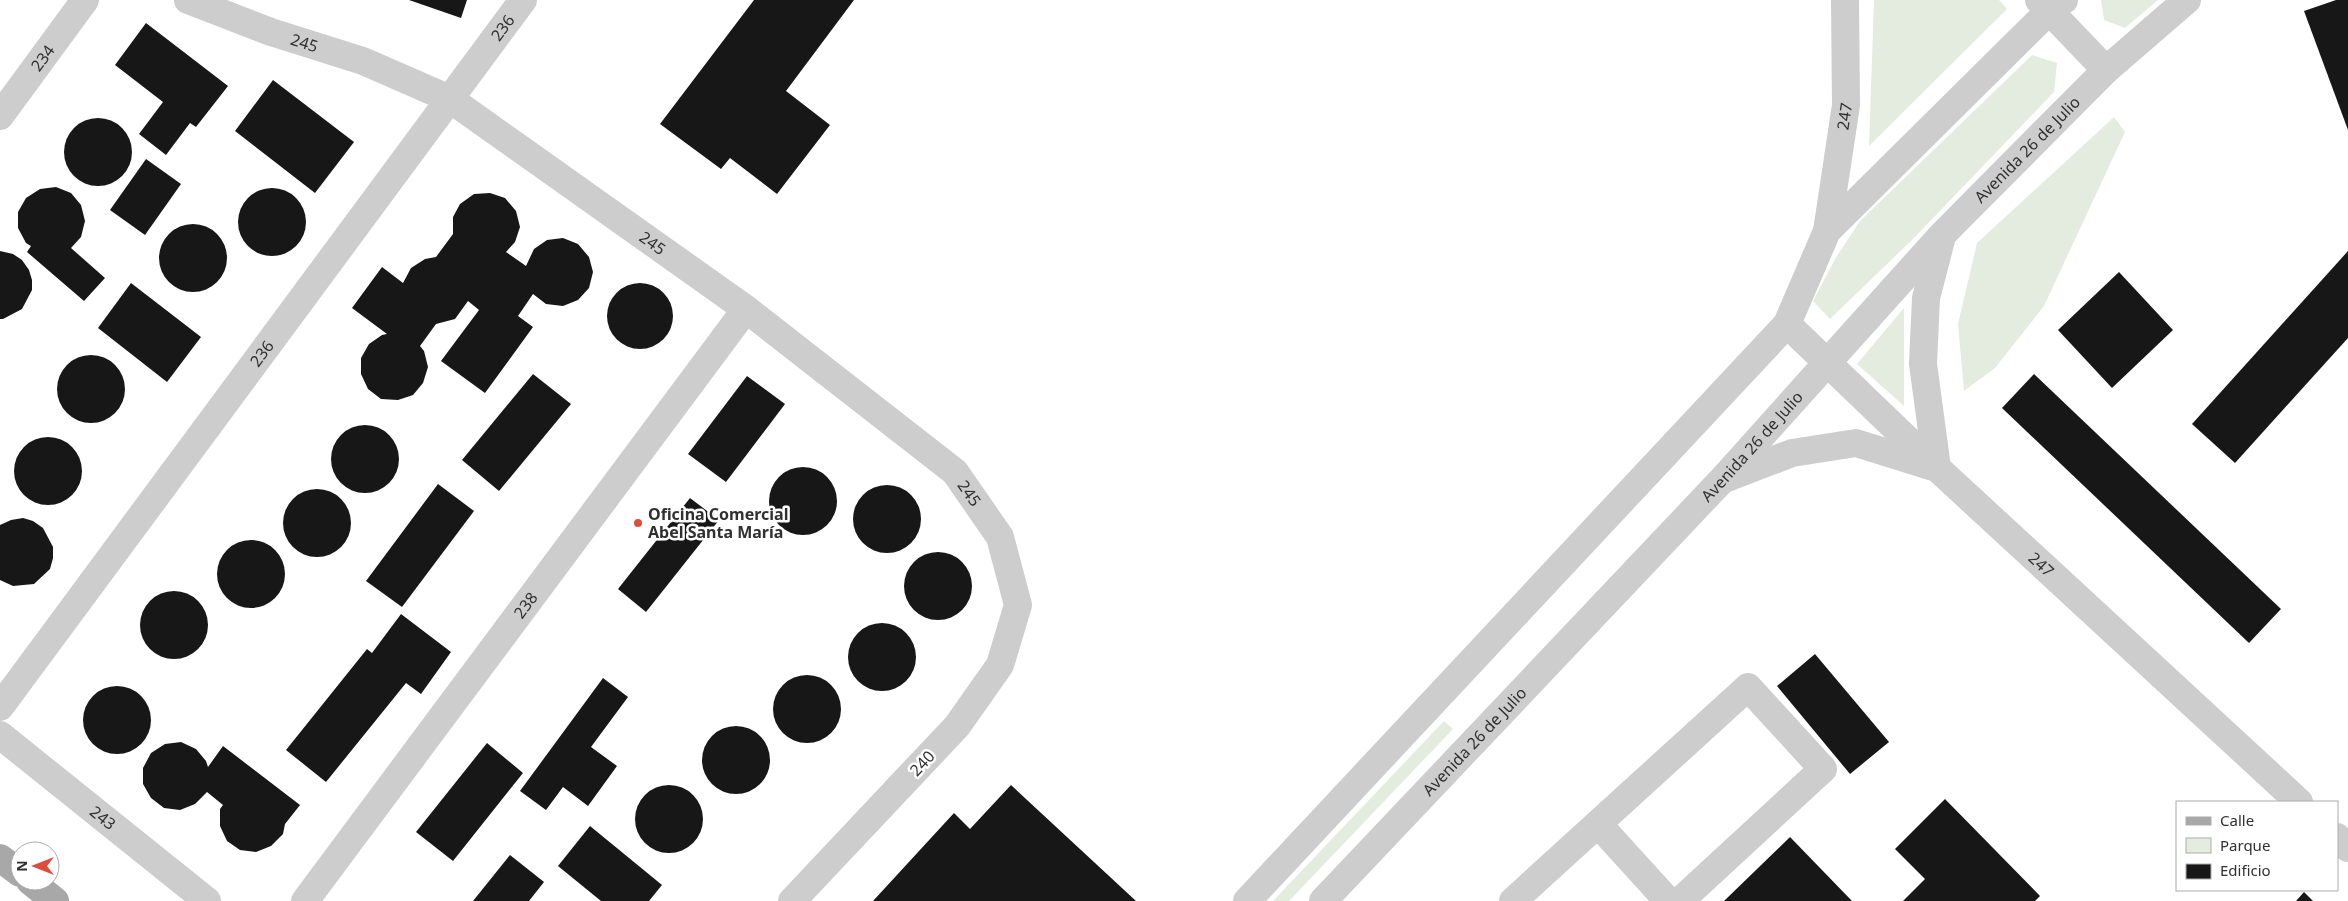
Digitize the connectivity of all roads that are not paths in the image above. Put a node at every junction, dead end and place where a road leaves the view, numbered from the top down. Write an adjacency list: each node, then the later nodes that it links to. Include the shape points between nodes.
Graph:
1 (85, 0): 9 (street, 234)
2 (188, 0): 8 (street, 245, via 271,32 363,61)
3 (523, 0): 8 (street, 236)
4 (1845, 0): 10 (street, 247, via 1846,105)
5 (2187, 0): 7 (street, Avenida 26 de Julio)
6 (2051, 4): 7 (street); 10 (street)
7 (2106, 70): 11 (street, Avenida 26 de Julio)
8 (450, 99): 12 (street, 245); 18 (street, 236)
9 (0, 116)
10 (1827, 231): 13 (street)
11 (1942, 235): 14 (street, Avenida 26 de Julio); 15 (street, via 1926,298 1923,364)
12 (746, 310): 17 (street, 245, via 955,472 1000,538); 27 (street, 238)
13 (1787, 324): 14 (street, 247); 29 (street)
14 (1828, 363): 15 (street, 247); 16 (street, Avenida 26 de Julio)
15 (1937, 468): 16 (street, via 1856,443 1792,453); 20 (street, 247)
16 (1721, 481): 30 (street, Avenida 26 de Julio)
17 (1018, 605): 28 (street, 240, via 1000,665 957,726)
18 (0, 707)
19 (0, 735): 26 (street, 243)
20 (2298, 801)
21 (1598, 824): 31 (street); 32 (street); 33 (street, via 1748,687 1823,769)
22 (2338, 838): 23 (street)
23 (2348, 848)
24 (42, 891): 25 (main road)
25 (55, 901)
26 (207, 901)
27 (305, 901)
28 (792, 901)
29 (1247, 901)
30 (1323, 901)
31 (1513, 901)
32 (1668, 901)
33 (1680, 901)

